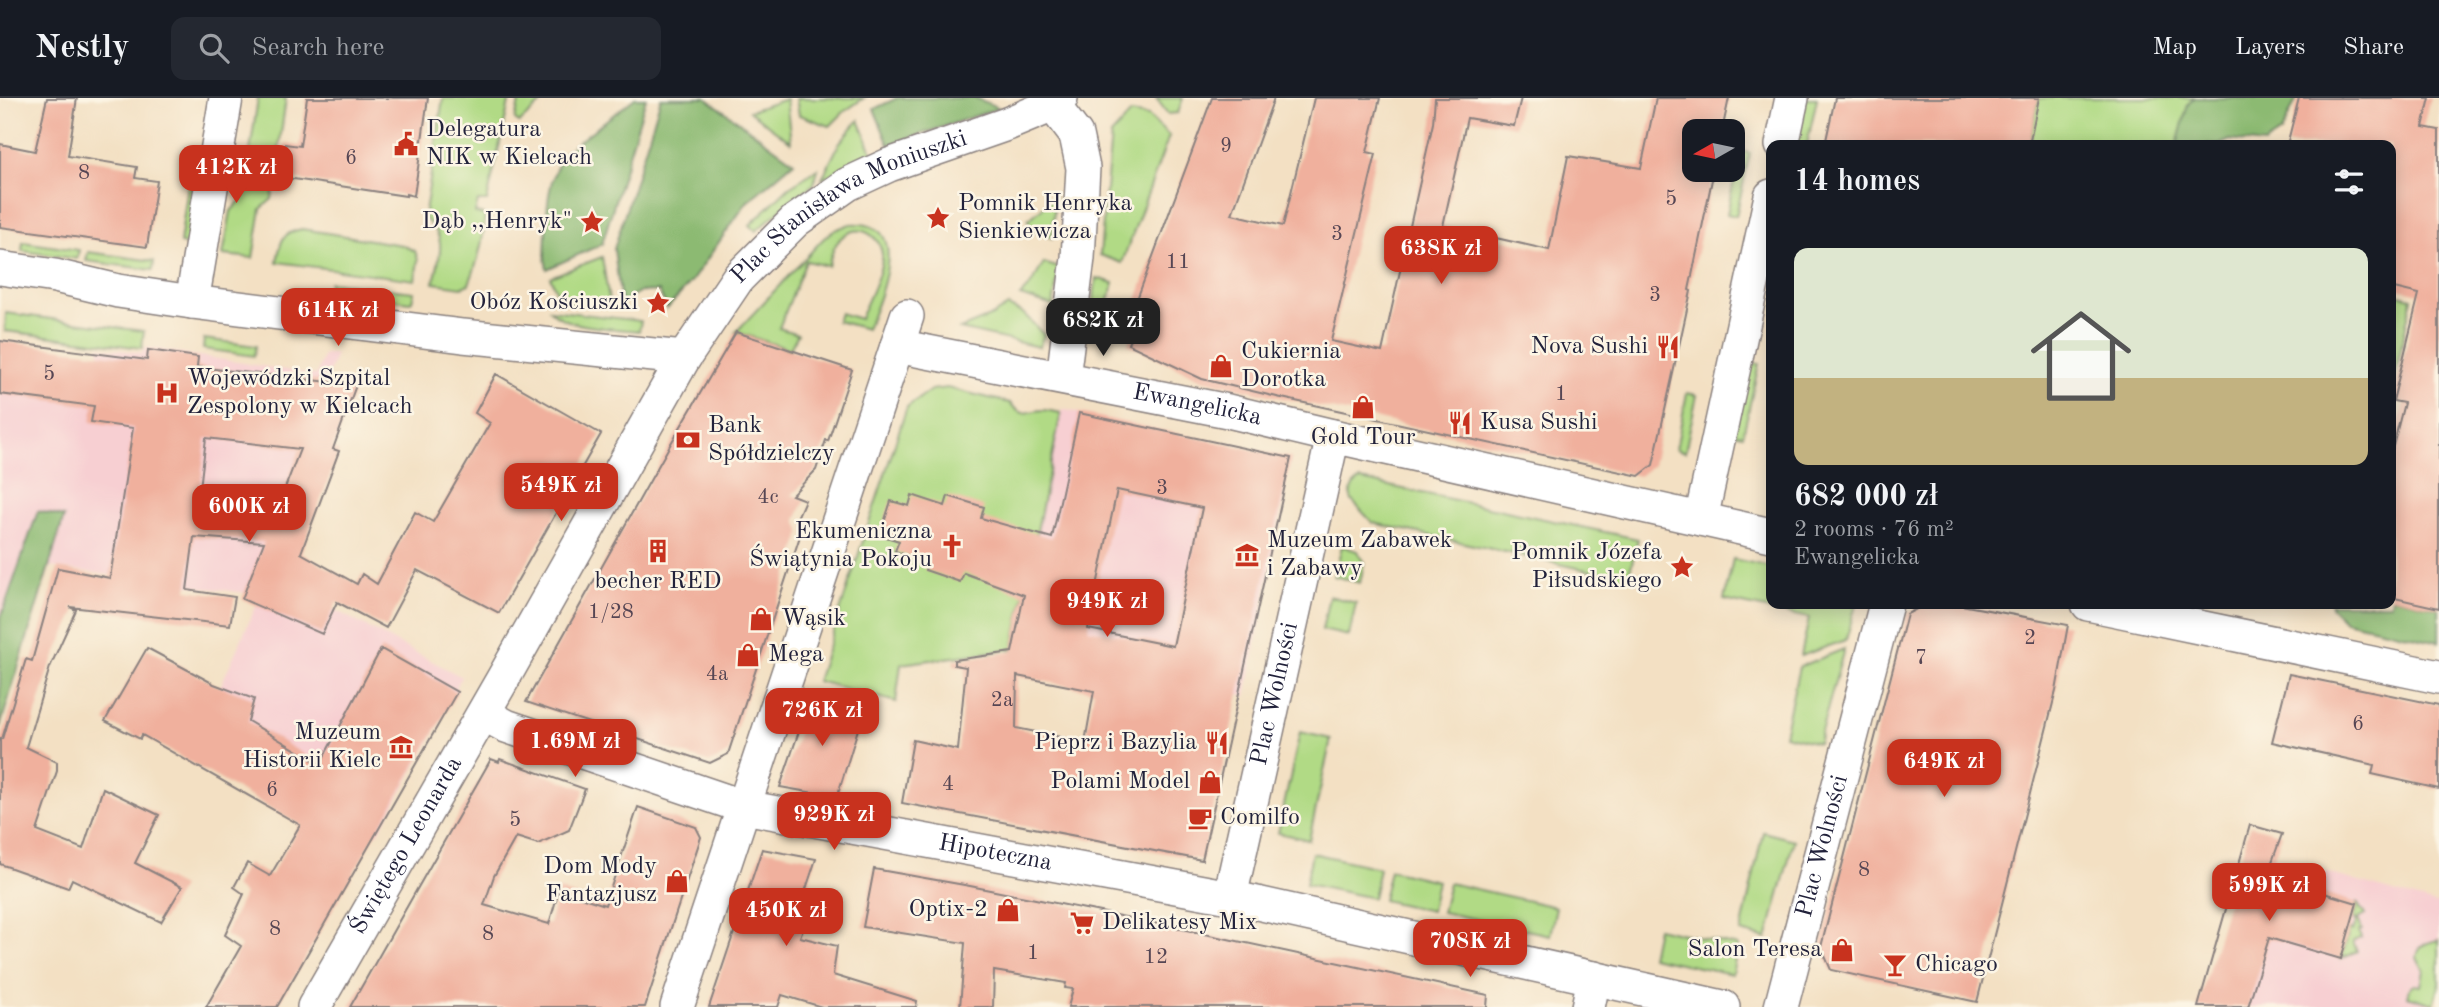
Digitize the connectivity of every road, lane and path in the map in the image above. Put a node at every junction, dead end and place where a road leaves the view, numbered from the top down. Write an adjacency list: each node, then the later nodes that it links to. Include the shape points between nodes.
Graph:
1 (226, 98): 7 (street)
2 (1792, 98): 4 (street)
3 (1057, 101): 8 (street, Plac Stanisława Moniuszki, via 1007,124 889,165 821,202 776,238 738,278); 9 (street, Plac Stanisława Moniuszki, via 1076,135 1083,168 1078,258)
4 (1783, 140)
5 (1766, 219): 11 (street)
6 (0, 268): 7 (street)
7 (192, 302): 8 (street)
8 (684, 358): 16 (street, Świętego Leonarda)
9 (1063, 378): 10 (street, Ewangelicka); 17 (street, Ewangelicka, via 902,331)
10 (1333, 436): 11 (street); 18 (street, Plac Wolności)
11 (1701, 519): 12 (street)
12 (1766, 534)
13 (1885, 609): 23 (street, Plac Wolności)
14 (2112, 609): 15 (street)
15 (2439, 677)
16 (484, 714): 17 (street, Hipoteczna, via 506,726); 20 (street, Świętego Leonarda)
17 (744, 807): 18 (street, Hipoteczna); 21 (street)
18 (1230, 897): 19 (street)
19 (1591, 993): 22 (street)
20 (314, 1007)
21 (677, 1007)
22 (1723, 1007)
23 (1781, 1007)

